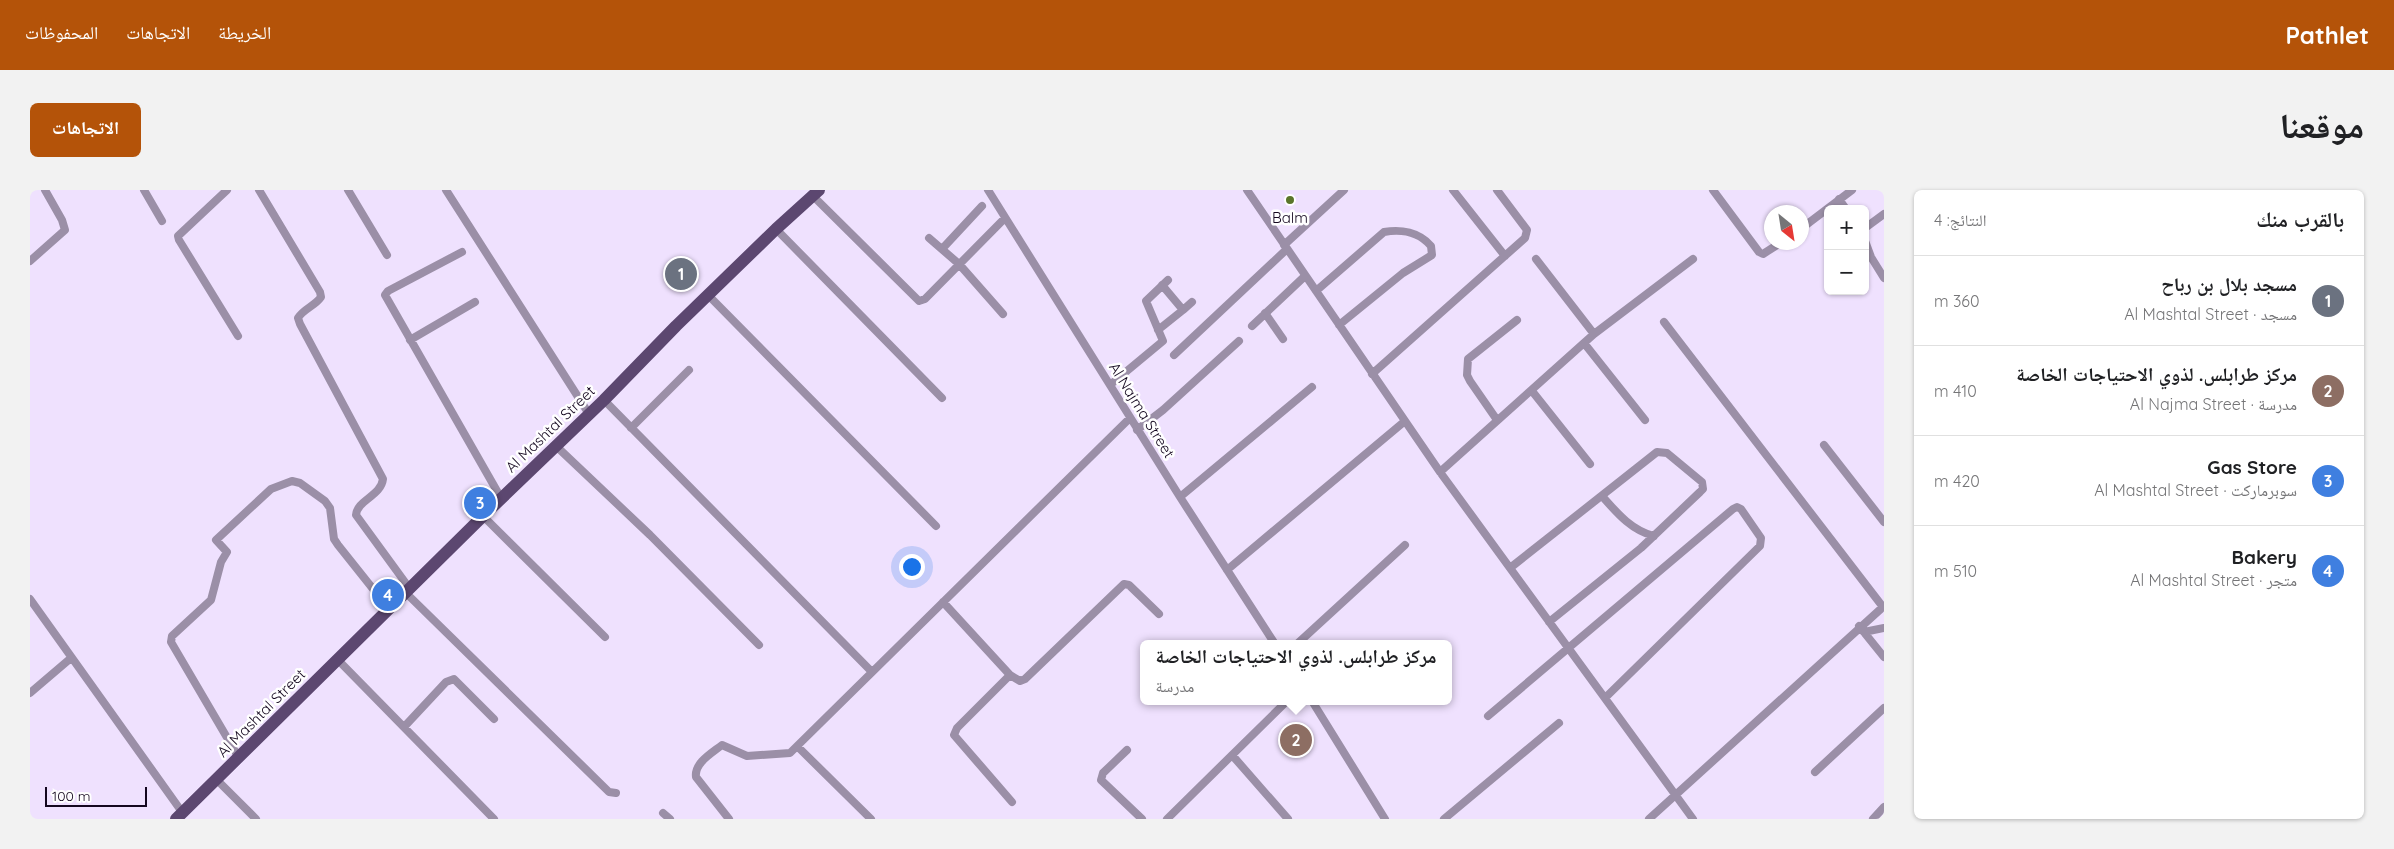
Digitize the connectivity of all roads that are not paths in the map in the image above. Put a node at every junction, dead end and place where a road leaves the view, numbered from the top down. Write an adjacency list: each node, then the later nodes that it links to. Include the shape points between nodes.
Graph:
1 (45, 190): 34 (street, via 65,230)
2 (144, 190): 20 (street)
3 (227, 190): 51 (street, via 178,236 178,240)
4 (259, 190): 85 (street, via 320,292 318,301 298,318 383,479 379,490 359,508 356,515)
5 (348, 190): 30 (street)
6 (446, 190): 64 (street)
7 (988, 190): 19 (street, Al Najma Street)
8 (1247, 190): 25 (street)
9 (1344, 190): 25 (street)
10 (1453, 190): 31 (street)
11 (1497, 190): 31 (street, via 1528,234)
12 (1713, 190): 27 (street, via 1759,252 1764,254)
13 (1852, 190): 15 (street)
14 (816, 193): 23 (main road, Al Mashtal Street); 35 (street, via 915,300 925,299)
15 (1839, 199): 16 (street); 21 (street)
16 (1843, 205)
17 (982, 206): 26 (street)
18 (1884, 214): 22 (street)
19 (1005, 218): 35 (street); 59 (street, Al Najma Street)
20 (162, 221)
21 (1809, 223)
22 (1869, 225)
23 (776, 229): 39 (main road, Al Mashtal Street); 62 (street)
24 (929, 238): 26 (street)
25 (1286, 247): 36 (street); 56 (street)
26 (942, 249): 35 (street)
27 (1772, 250)
28 (1868, 250): 37 (street)
29 (462, 252): 53 (street, via 385,295)
30 (387, 255)
31 (1505, 256): 58 (street)
32 (1536, 259): 50 (street)
33 (1693, 259): 50 (street)
34 (30, 261)
35 (959, 264): 43 (street)
36 (1305, 276): 38 (street); 44 (street)
37 (1884, 278)
38 (1316, 291): 47 (street); 47 (street, via 1384,232 1395,230 1414,234 1432,246 1432,255 1403,273)
39 (708, 296): 63 (main road, Al Mashtal Street); 80 (street)
40 (474, 302): 53 (street)
41 (1192, 302): 42 (street)
42 (1183, 310): 49 (street); 49 (street, via 1165,283 1146,300)
43 (1003, 314)
44 (1265, 314): 48 (street); 52 (street)
45 (1517, 320): 66 (street, via 1468,359 1467,375)
46 (1664, 322): 88 (street)
47 (1339, 325): 58 (street)
48 (1252, 326)
49 (1158, 330): 59 (street, via 1163,341)
50 (1594, 334): 55 (street)
51 (238, 336)
52 (1283, 339)
53 (410, 340): 77 (street)
54 (1239, 341): 70 (street)
55 (1584, 343): 61 (street); 67 (street)
56 (1174, 355)
57 (689, 370): 69 (street)
58 (1372, 374): 68 (street)
59 (1110, 385): 65 (street, Al Najma Street)
60 (1312, 387): 76 (street)
61 (1532, 391): 66 (street); 73 (street)
62 (942, 398)
63 (604, 400): 64 (main road, Al Mashtal Street); 69 (street)
64 (589, 414): 72 (main road, Al Mashtal Street)
65 (1130, 418): 70 (street, Al Najma Street); 87 (street)
66 (1497, 420): 74 (street)
67 (1645, 420)
68 (1405, 421): 74 (street); 84 (street)
69 (631, 428): 102 (street)
70 (1138, 430): 76 (street, Al Najma Street)
71 (1824, 445): 79 (street)
72 (556, 446): 77 (main road, Al Mashtal Street); 97 (street)
73 (1590, 464)
74 (1440, 472): 83 (street)
75 (1602, 496): 81 (street, via 1629,524); 81 (street, via 1657,452 1667,453 1702,482 1703,489); 83 (street)
76 (1180, 497): 84 (street, Al Najma Street)
77 (501, 498): 78 (main road, Al Mashtal Street)
78 (483, 516): 85 (main road, Al Mashtal Street); 94 (street)
79 (1884, 522)
80 (936, 526)
81 (1654, 536): 91 (street)
82 (1405, 545): 96 (street)
83 (1510, 568): 91 (street)
84 (1227, 570): 95 (street, Al Najma Street)
85 (408, 591): 89 (main road, Al Mashtal Street); 119 (street, via 609,792)
86 (30, 599): 99 (street)
87 (943, 602): 102 (street); 103 (street)
88 (1883, 606): 93 (street)
89 (389, 609): 101 (main road, Al Mashtal Street); 116 (street, via 334,539 330,508 300,483 292,481 272,489 216,540 227,552 221,562 211,600 172,636 171,642)
90 (1159, 614): 103 (street, via 1124,584 1025,679 1016,680)
91 (1550, 622): 98 (street)
92 (1884, 628): 93 (street)
93 (1862, 629): 100 (street); 120 (street)
94 (605, 637)
95 (1272, 640)
96 (1302, 640)
97 (759, 645)
98 (1568, 647): 105 (street); 105 (street, via 1733,509 1741,509 1762,538 1760,546); 109 (street)
99 (71, 658): 104 (street); 124 (street)
100 (1884, 658)
101 (338, 660): 112 (street); 116 (main road, Al Mashtal Street)
102 (872, 672): 113 (street)
103 (1010, 675): 121 (street, via 957,728 954,735)
104 (30, 693)
105 (1606, 697): 120 (street)
106 (1283, 705): 115 (street)
107 (1314, 705): 133 (street)
108 (1884, 708): 117 (street)
109 (1488, 716)
110 (494, 719): 112 (street, via 454,680 446,682)
111 (1558, 723): 134 (street)
112 (404, 727): 126 (street)
113 (798, 747): 128 (street, via 790,753 747,756 722,745 700,763 696,777); 129 (street)
114 (1127, 750): 130 (street, via 1103,773 1101,780)
115 (1232, 755): 131 (street); 132 (street)
116 (239, 758): 118 (main road, Al Mashtal Street)
117 (1815, 772)
118 (217, 780): 124 (main road, Al Mashtal Street); 125 (street)
119 (616, 793)
120 (1676, 796): 135 (street); 136 (street)
121 (1012, 802)
122 (1884, 806): 137 (street)
123 (663, 813): 127 (street)
124 (179, 816)
125 (256, 819)
126 (494, 819)
127 (670, 819)
128 (729, 819)
129 (871, 819)
130 (1142, 819)
131 (1167, 819)
132 (1288, 819)
133 (1385, 819)
134 (1444, 819)
135 (1649, 819)
136 (1693, 819)
137 (1873, 819)

